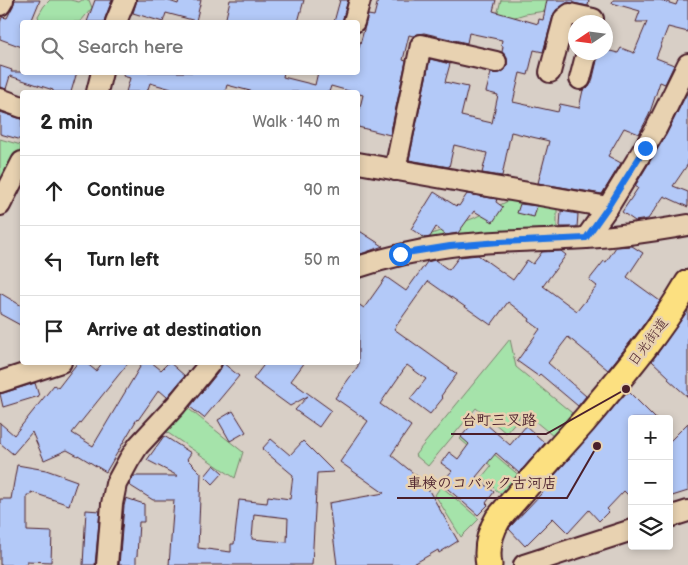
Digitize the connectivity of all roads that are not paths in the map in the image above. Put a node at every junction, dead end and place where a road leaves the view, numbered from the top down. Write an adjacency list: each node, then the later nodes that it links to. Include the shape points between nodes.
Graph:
1 (3, 0): 4 (street)
2 (125, 0): 6 (street)
3 (360, 0): 7 (street)
4 (0, 5)
5 (594, 14): 11 (street, via 570,14 564,19)
6 (117, 20)
7 (355, 20)
8 (585, 60): 13 (street)
9 (496, 62): 19 (street, via 421,45)
10 (688, 64): 21 (street, via 656,129)
11 (550, 72)
12 (101, 75): 14 (street)
13 (580, 79)
14 (98, 90)
15 (0, 99): 16 (street)
16 (20, 106)
17 (360, 163): 19 (street)
18 (20, 166): 20 (street)
19 (396, 170): 21 (street)
20 (0, 205)
21 (608, 207): 23 (street)
22 (688, 225): 23 (street)
23 (586, 238): 24 (street, via 450,246 400,254)
24 (360, 266)
25 (688, 284): 34 (main road, 日光街道, via 656,334 498,519 490,535)
26 (52, 365): 28 (street)
27 (209, 365): 33 (street, via 138,446 116,484)
28 (0, 382)
29 (688, 511): 30 (street)
30 (673, 516)
31 (628, 531): 32 (street)
32 (545, 562): 35 (street)
33 (107, 565)
34 (489, 565)
35 (524, 565)

